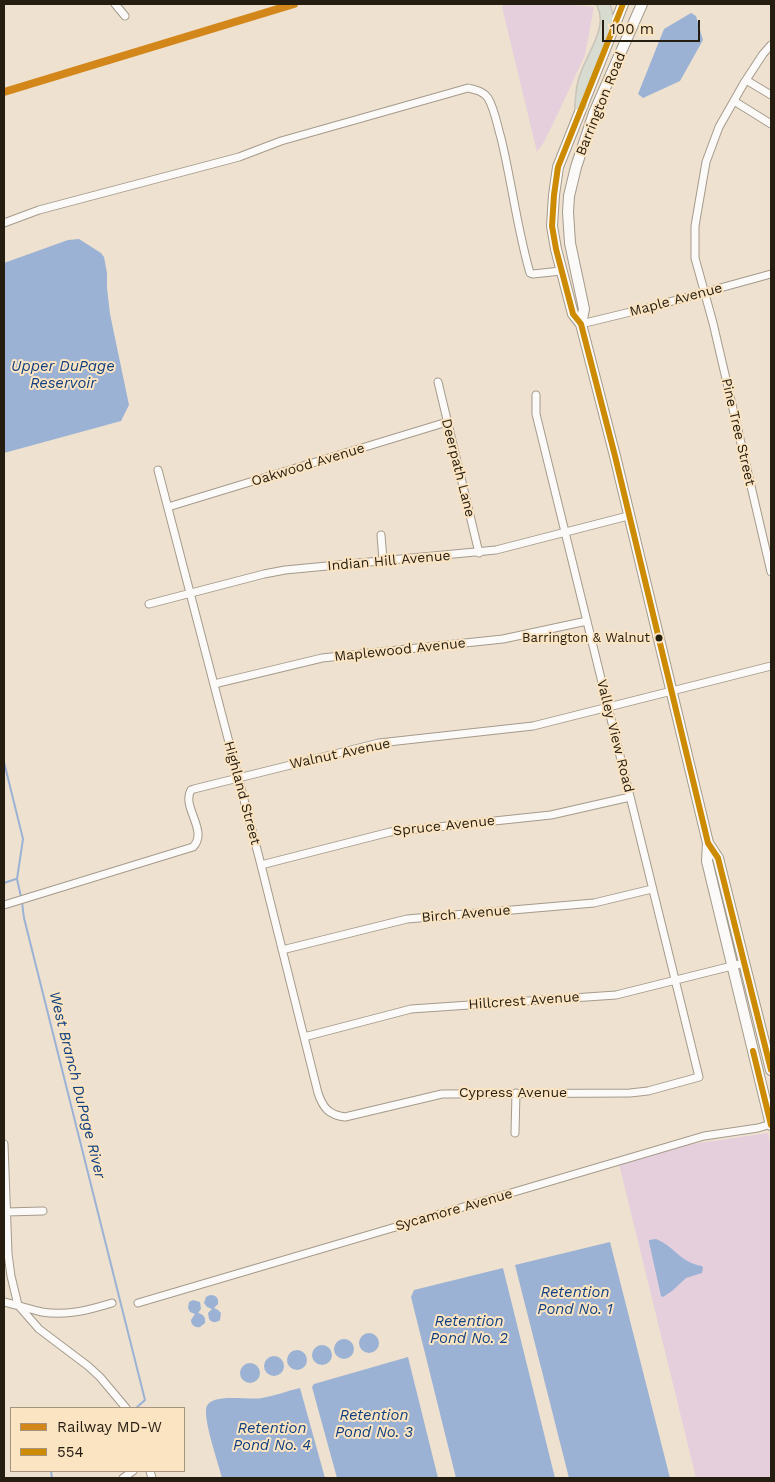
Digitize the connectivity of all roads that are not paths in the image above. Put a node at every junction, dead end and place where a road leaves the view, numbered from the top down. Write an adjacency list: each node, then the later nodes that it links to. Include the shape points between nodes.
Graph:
1 (115, 4): 5 (street)
2 (603, 4): 10 (highway, via 607,16 604,32 584,82)
3 (624, 4): 10 (main road, Barrington Road)
4 (642, 4): 16 (main road, Barrington Road, via 594,114 569,196 570,243 584,309)
5 (124, 16)
6 (771, 45): 7 (street, Pine Tree Street)
7 (746, 80): 8 (street); 9 (street, Pine Tree Street)
8 (771, 95)
9 (734, 101): 11 (street); 15 (street, Pine Tree Street, via 719,127 706,162 696,216 695,258)
10 (581, 106): 13 (main road, Barrington Road, via 558,167 554,195 552,226)
11 (771, 124)
12 (4, 223): 13 (street, via 39,210 239,156 468,88 483,93 493,108 530,273)
13 (561, 271): 16 (main road, Barrington Road, via 573,314)
14 (771, 274): 15 (street, Maple Avenue)
15 (706, 292): 16 (street, Maple Avenue); 27 (street, Pine Tree Street)
16 (581, 324): 22 (main road, Barrington Road)
17 (438, 382): 19 (street, Deerpath Lane)
18 (536, 395): 23 (street, Valley View Road, via 536,414)
19 (447, 422): 21 (street, Oakwood Avenue); 25 (street, Deerpath Lane)
20 (158, 470): 21 (street, Highland Street)
21 (168, 507): 28 (street, Highland Street)
22 (628, 516): 23 (street, Indian Hill Avenue); 33 (main road, Barrington Road)
23 (566, 533): 25 (street, Indian Hill Avenue); 30 (street, Valley View Road)
24 (381, 535): 26 (street)
25 (478, 553): 26 (street, Indian Hill Avenue)
26 (383, 560): 28 (street, Indian Hill Avenue, via 271,573)
27 (771, 572)
28 (190, 594): 29 (street, Indian Hill Avenue); 32 (street, Highland Street)
29 (149, 604)
30 (587, 621): 32 (street, Maplewood Avenue, via 512,638 322,658); 34 (street, Valley View Road)
31 (771, 666): 33 (street, Walnut Avenue)
32 (214, 684): 35 (street, Highland Street)
33 (671, 691): 34 (street, Walnut Avenue); 37 (main road, Barrington Road)
34 (608, 707): 35 (street, Walnut Avenue, via 533,726 379,743); 36 (street, Valley View Road)
35 (237, 777): 38 (street, Highland Street); 40 (street, Walnut Avenue, via 191,790 188,797 198,838 193,846)
36 (630, 797): 38 (street, Spruce Avenue, via 551,815 390,832); 39 (street, Valley View Road)
37 (708, 843): 42 (main road, Barrington Road, via 718,858); 43 (main road, Barrington Road, via 707,861)
38 (260, 865): 41 (street, Highland Street)
39 (652, 889): 41 (street, Birch Avenue, via 582,904 407,919); 44 (street, Valley View Road)
40 (7, 904)
41 (282, 950): 45 (street, Highland Street)
42 (744, 964): 43 (street, Hillcrest Avenue); 46 (main road, Barrington Road)
43 (733, 967): 44 (street, Hillcrest Avenue); 50 (main road, Barrington Road)
44 (675, 981): 45 (street, Hillcrest Avenue, via 616,994 411,1009); 47 (street, Valley View Road)
45 (304, 1037): 49 (street, Highland Street, via 318,1093)
46 (771, 1070)
47 (700, 1078): 48 (street, Cypress Avenue, via 641,1092)
48 (516, 1093): 49 (street, Cypress Avenue, via 442,1094 345,1117); 51 (street)
49 (329, 1112)
50 (771, 1124): 57 (street, Sycamore Avenue, via 704,1136)
51 (515, 1133)
52 (4, 1144): 54 (street)
53 (43, 1211): 54 (street)
54 (6, 1212): 58 (street, via 8,1263)
55 (4, 1302): 58 (street)
56 (112, 1303): 58 (street, via 59,1314)
57 (138, 1303)
58 (18, 1305): 59 (street, via 39,1329 100,1376)
59 (125, 1407)

